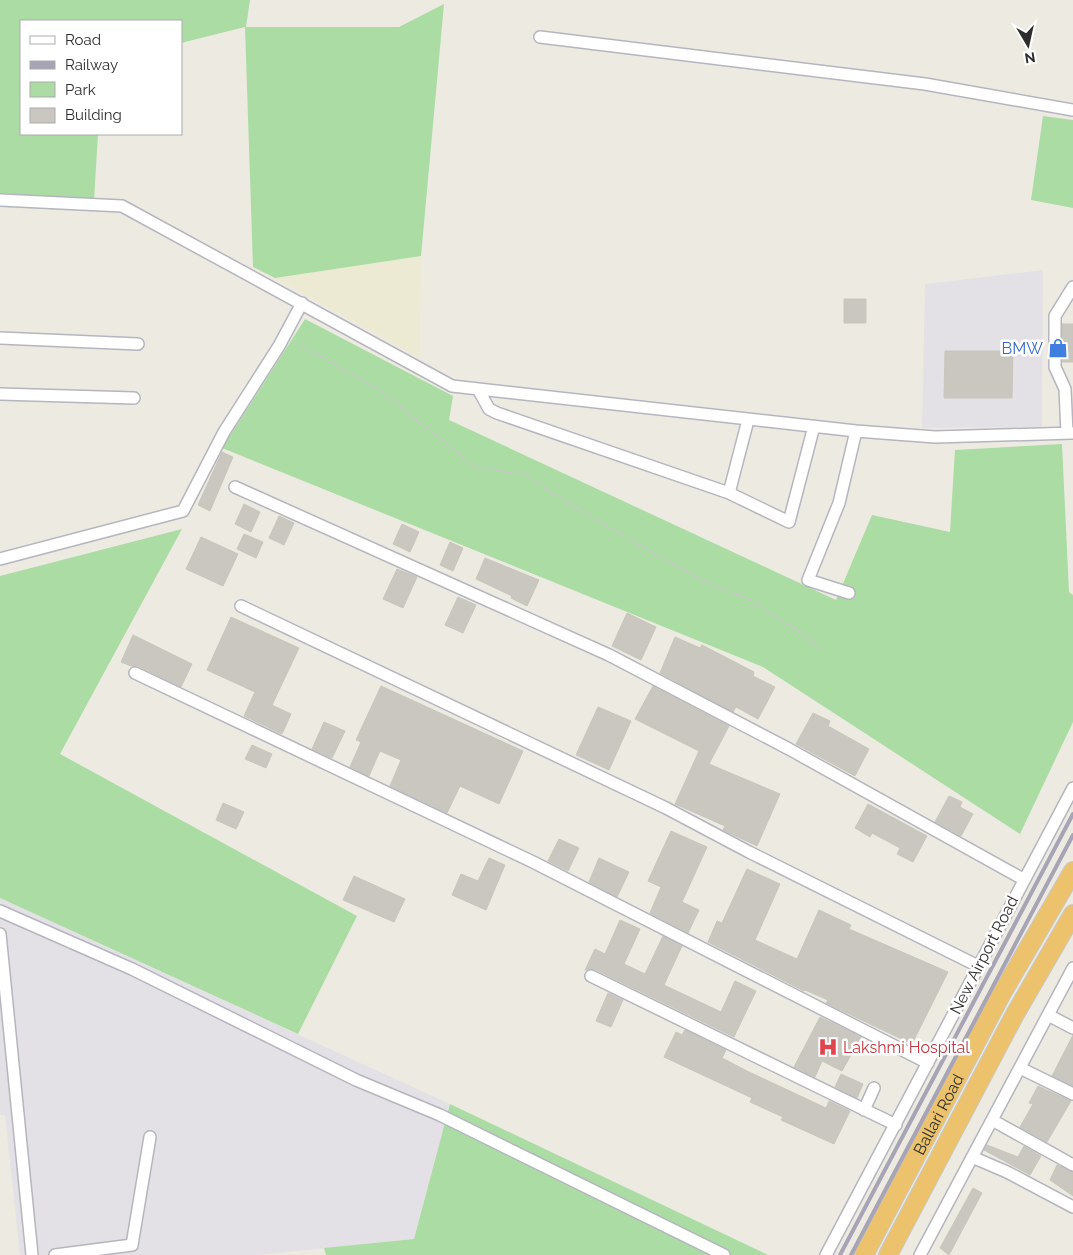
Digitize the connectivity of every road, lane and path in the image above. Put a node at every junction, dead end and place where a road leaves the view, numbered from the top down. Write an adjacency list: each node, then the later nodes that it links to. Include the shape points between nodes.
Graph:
1 (540, 37): 2 (street, via 925,84)
2 (1073, 110)
3 (0, 200): 5 (street, via 122,206)
4 (1073, 288): 15 (street, via 1055,316 1055,367 1065,389)
5 (302, 303): 6 (street); 9 (street, via 452,386)
6 (284, 337): 18 (street, via 224,432 183,511); 21 (path, via 380,390 475,467 525,474 655,554 710,584 749,599 804,635)
7 (0, 338): 8 (street)
8 (138, 344)
9 (478, 389): 12 (street); 17 (street, via 489,409 497,413)
10 (0, 394): 11 (street)
11 (134, 398)
12 (748, 420): 13 (street); 17 (street)
13 (814, 426): 14 (street); 17 (street, via 790,522)
14 (856, 431): 15 (street, via 935,437); 19 (street, via 839,503 808,580)
15 (1070, 433)
16 (234, 487): 25 (street, via 609,655 790,749)
17 (729, 493)
18 (0, 559)
19 (849, 593)
20 (241, 606): 29 (street, via 666,808)
21 (822, 651)
22 (135, 673): 34 (street, via 533,862)
23 (1073, 788): 25 (street, New Airport Road)
24 (1069, 878): 50 (highway, Ballari Road, via 1001,995)
25 (1023, 879): 29 (street, New Airport Road)
26 (0, 910): 48 (street, via 132,969 356,1080 440,1115)
27 (1073, 914): 51 (highway, Ballari Road, via 1014,1016)
28 (0, 934): 46 (street)
29 (978, 966): 34 (street, New Airport Road)
30 (1073, 968): 32 (street)
31 (591, 976): 38 (street)
32 (1048, 1014): 33 (street); 35 (street)
33 (1073, 1028)
34 (928, 1063): 40 (street, New Airport Road)
35 (1020, 1068): 37 (street); 39 (street)
36 (874, 1088): 38 (street)
37 (1073, 1094)
38 (864, 1110): 40 (street)
39 (992, 1120): 42 (street); 43 (street)
40 (896, 1125): 49 (street, New Airport Road)
41 (150, 1137): 47 (street, via 132,1245)
42 (972, 1157): 44 (street); 45 (street)
43 (1073, 1165)
44 (1073, 1207)
45 (921, 1254)
46 (32, 1255)
47 (55, 1255)
48 (724, 1255)
49 (826, 1255)
50 (864, 1255)
51 (888, 1255)

